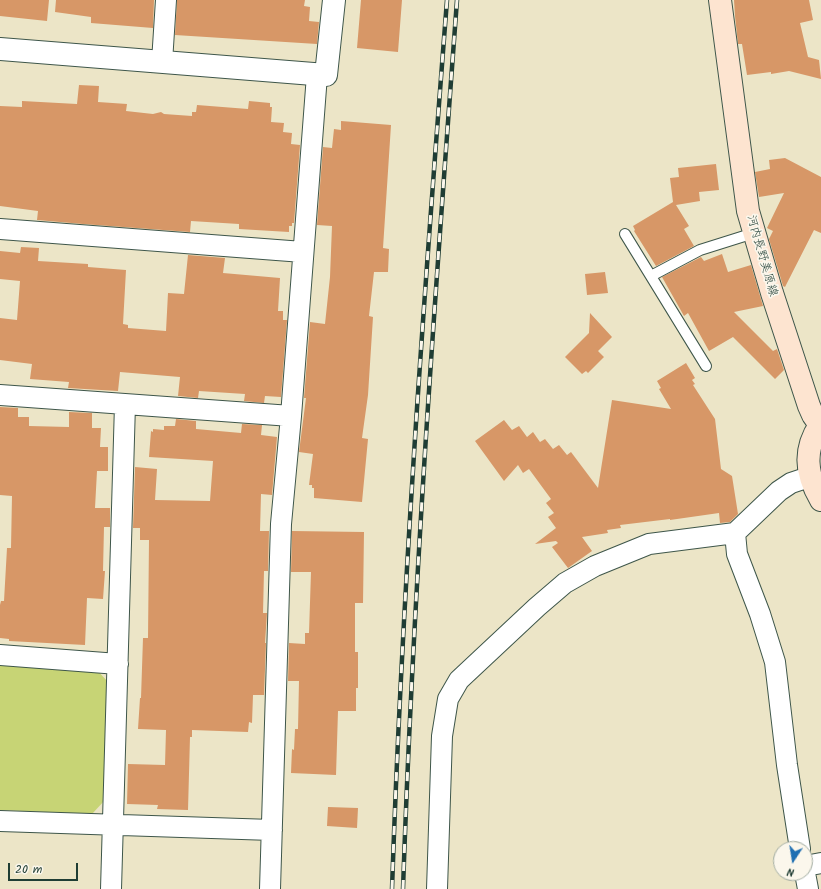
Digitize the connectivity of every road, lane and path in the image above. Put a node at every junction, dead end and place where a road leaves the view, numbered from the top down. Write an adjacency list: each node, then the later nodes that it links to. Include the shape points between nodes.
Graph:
1 (166, 0): 5 (street)
2 (334, 0): 6 (street, via 326,75)
3 (720, 0): 8 (main road, 河内長野美原線, via 748,211)
4 (0, 49): 5 (street)
5 (162, 62): 6 (street)
6 (317, 75): 10 (street)
7 (0, 229): 10 (street)
8 (754, 232): 11 (lane, via 700,250); 16 (main road, 河内長野美原線, via 809,406)
9 (625, 234): 11 (lane)
10 (303, 252): 15 (street)
11 (651, 276): 12 (lane)
12 (706, 366)
13 (0, 395): 14 (street)
14 (125, 404): 15 (street); 21 (street)
15 (291, 416): 24 (street, via 281,524)
16 (820, 424): 17 (main road, 河内長野美原線, via 811,443)
17 (809, 477): 18 (main road, 河内長野美原線); 19 (street, via 791,483 779,491)
18 (821, 500)
19 (735, 533): 25 (street, via 737,554 775,662); 28 (street, via 648,544 595,566 565,583 459,680 448,699 442,736)
20 (0, 655): 21 (street)
21 (118, 664): 23 (street)
22 (0, 821): 23 (street)
23 (113, 825): 24 (street); 26 (street)
24 (272, 830): 27 (street)
25 (799, 841)
26 (111, 889)
27 (270, 889)
28 (437, 889)

